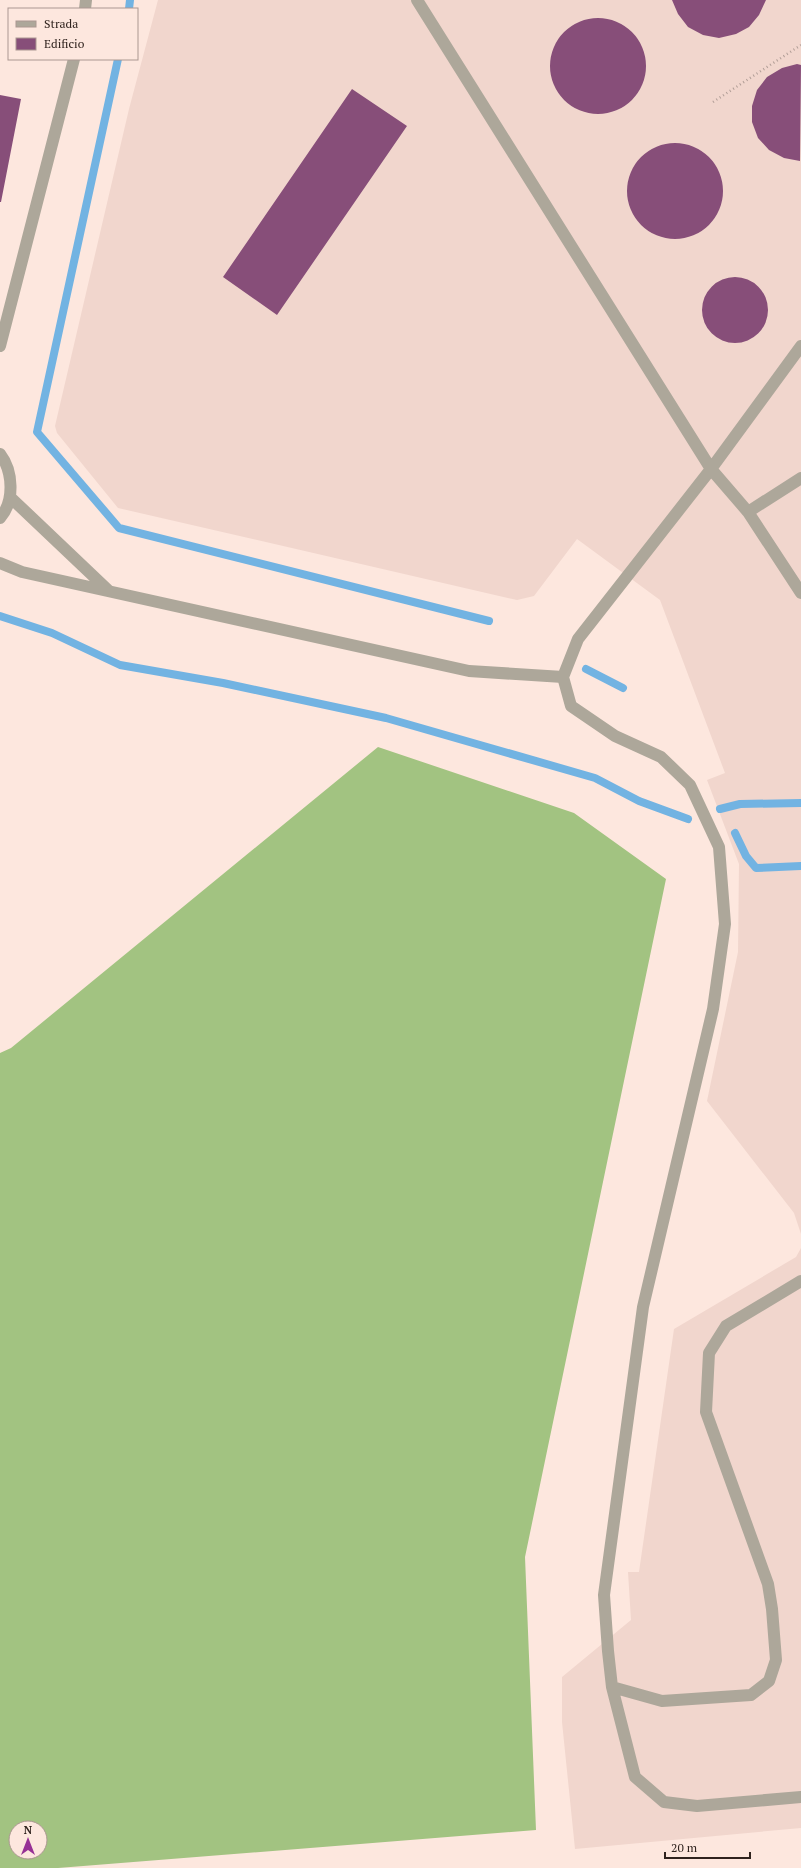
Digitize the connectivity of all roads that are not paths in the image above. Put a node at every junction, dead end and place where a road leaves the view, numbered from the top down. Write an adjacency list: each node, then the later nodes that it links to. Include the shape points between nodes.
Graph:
1 (417, 0): 6 (lane)
2 (74, 60): 3 (lane)
3 (0, 346)
4 (801, 346): 6 (lane)
5 (0, 454): 8 (lane, via 5,460 10,478)
6 (711, 469): 9 (lane); 14 (lane, via 578,639)
7 (801, 478): 9 (lane)
8 (10, 497): 10 (lane); 12 (lane)
9 (748, 512): 13 (lane)
10 (0, 518)
11 (0, 563): 12 (lane, via 22,572)
12 (110, 592): 14 (lane, via 469,671)
13 (801, 593)
14 (563, 677): 16 (lane, via 571,706 615,736 661,758 690,785 719,847 725,924 713,1009 643,1307 604,1595)
15 (801, 1281): 16 (lane, via 726,1326 709,1353 706,1412 768,1584 776,1660 769,1681 751,1695 662,1701)
16 (612, 1687): 17 (lane, via 635,1777 664,1802 697,1806)
17 (801, 1797)

